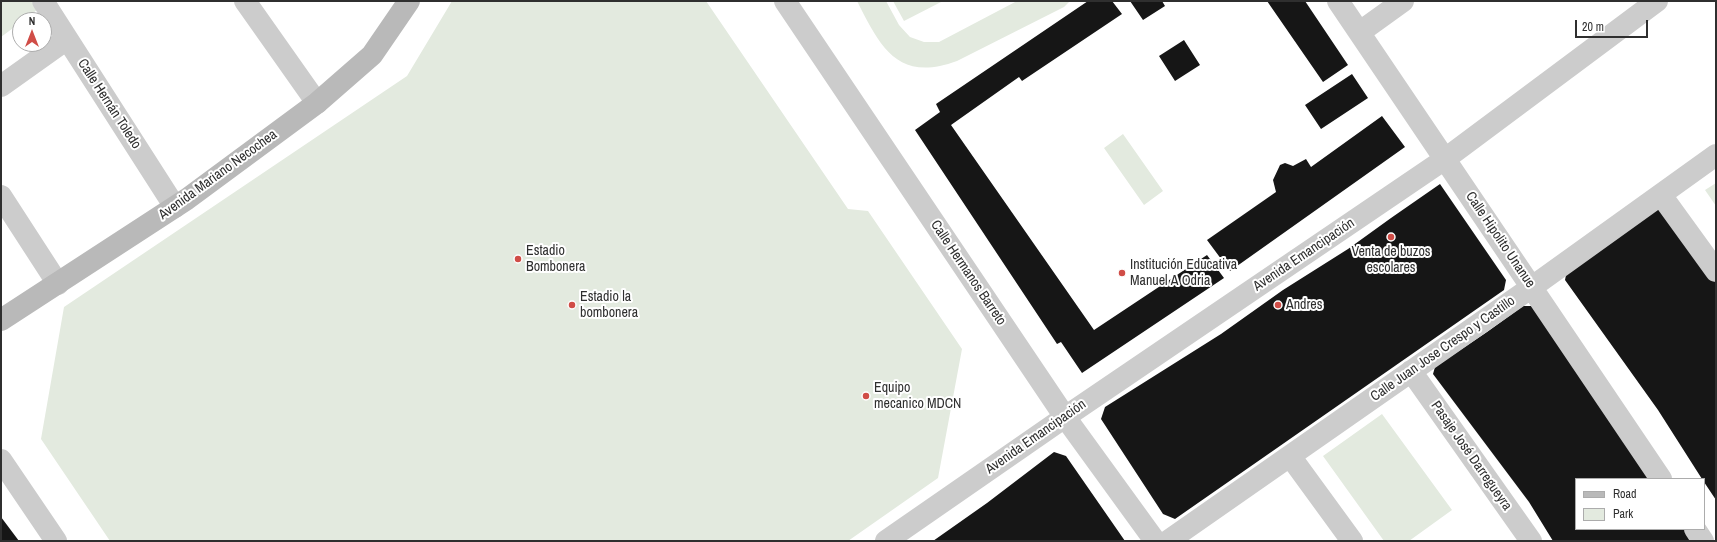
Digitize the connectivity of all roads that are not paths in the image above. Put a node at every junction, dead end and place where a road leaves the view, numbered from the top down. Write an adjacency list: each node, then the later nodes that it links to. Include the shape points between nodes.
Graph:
1 (43, 1): 9 (street, Calle Hernán Toledo)
2 (245, 1): 11 (street)
3 (409, 1): 11 (street, Avenida Mariano Necochea, via 372,55)
4 (785, 1): 22 (street, Calle Hermanos Barreto)
5 (1338, 1): 8 (street, Calle Hipolito Unanue)
6 (1403, 1): 8 (street)
7 (1657, 1): 13 (street, Avenida Emancipación)
8 (1360, 32): 13 (street, Calle Hipolito Unanue)
9 (67, 39): 10 (street); 16 (street, Calle Hernán Toledo)
10 (1, 86)
11 (317, 104): 16 (street, Avenida Mariano Necochea)
12 (1716, 155): 14 (street, Calle Juan Jose Crespo y Castillo)
13 (1445, 159): 19 (street, Calle Hipolito Unanue); 22 (street, Avenida Emancipación)
14 (1661, 195): 17 (street); 19 (street, Calle Juan Jose Crespo y Castillo)
15 (1, 196): 18 (street)
16 (175, 207): 18 (street, Avenida Mariano Necochea)
17 (1716, 271)
18 (58, 284): 20 (street, Avenida Mariano Necochea)
19 (1532, 287): 21 (street, Calle Juan Jose Crespo y Castillo); 25 (street, Calle Hipolito Unanue)
20 (1, 320)
21 (1411, 372): 23 (street, Calle Juan Jose Crespo y Castillo); 32 (street, Pasaje José Darregueyra)
22 (1065, 417): 28 (street, Avenida Emancipación); 29 (street, Calle Hermanos Barreto)
23 (1290, 456): 30 (street, Calle Juan Jose Crespo y Castillo); 31 (street)
24 (1, 460): 27 (street)
25 (1660, 478)
26 (1696, 530): 33 (street)
27 (56, 541)
28 (886, 541)
29 (1155, 541)
30 (1168, 541)
31 (1352, 541)
32 (1531, 541)
33 (1703, 541)

